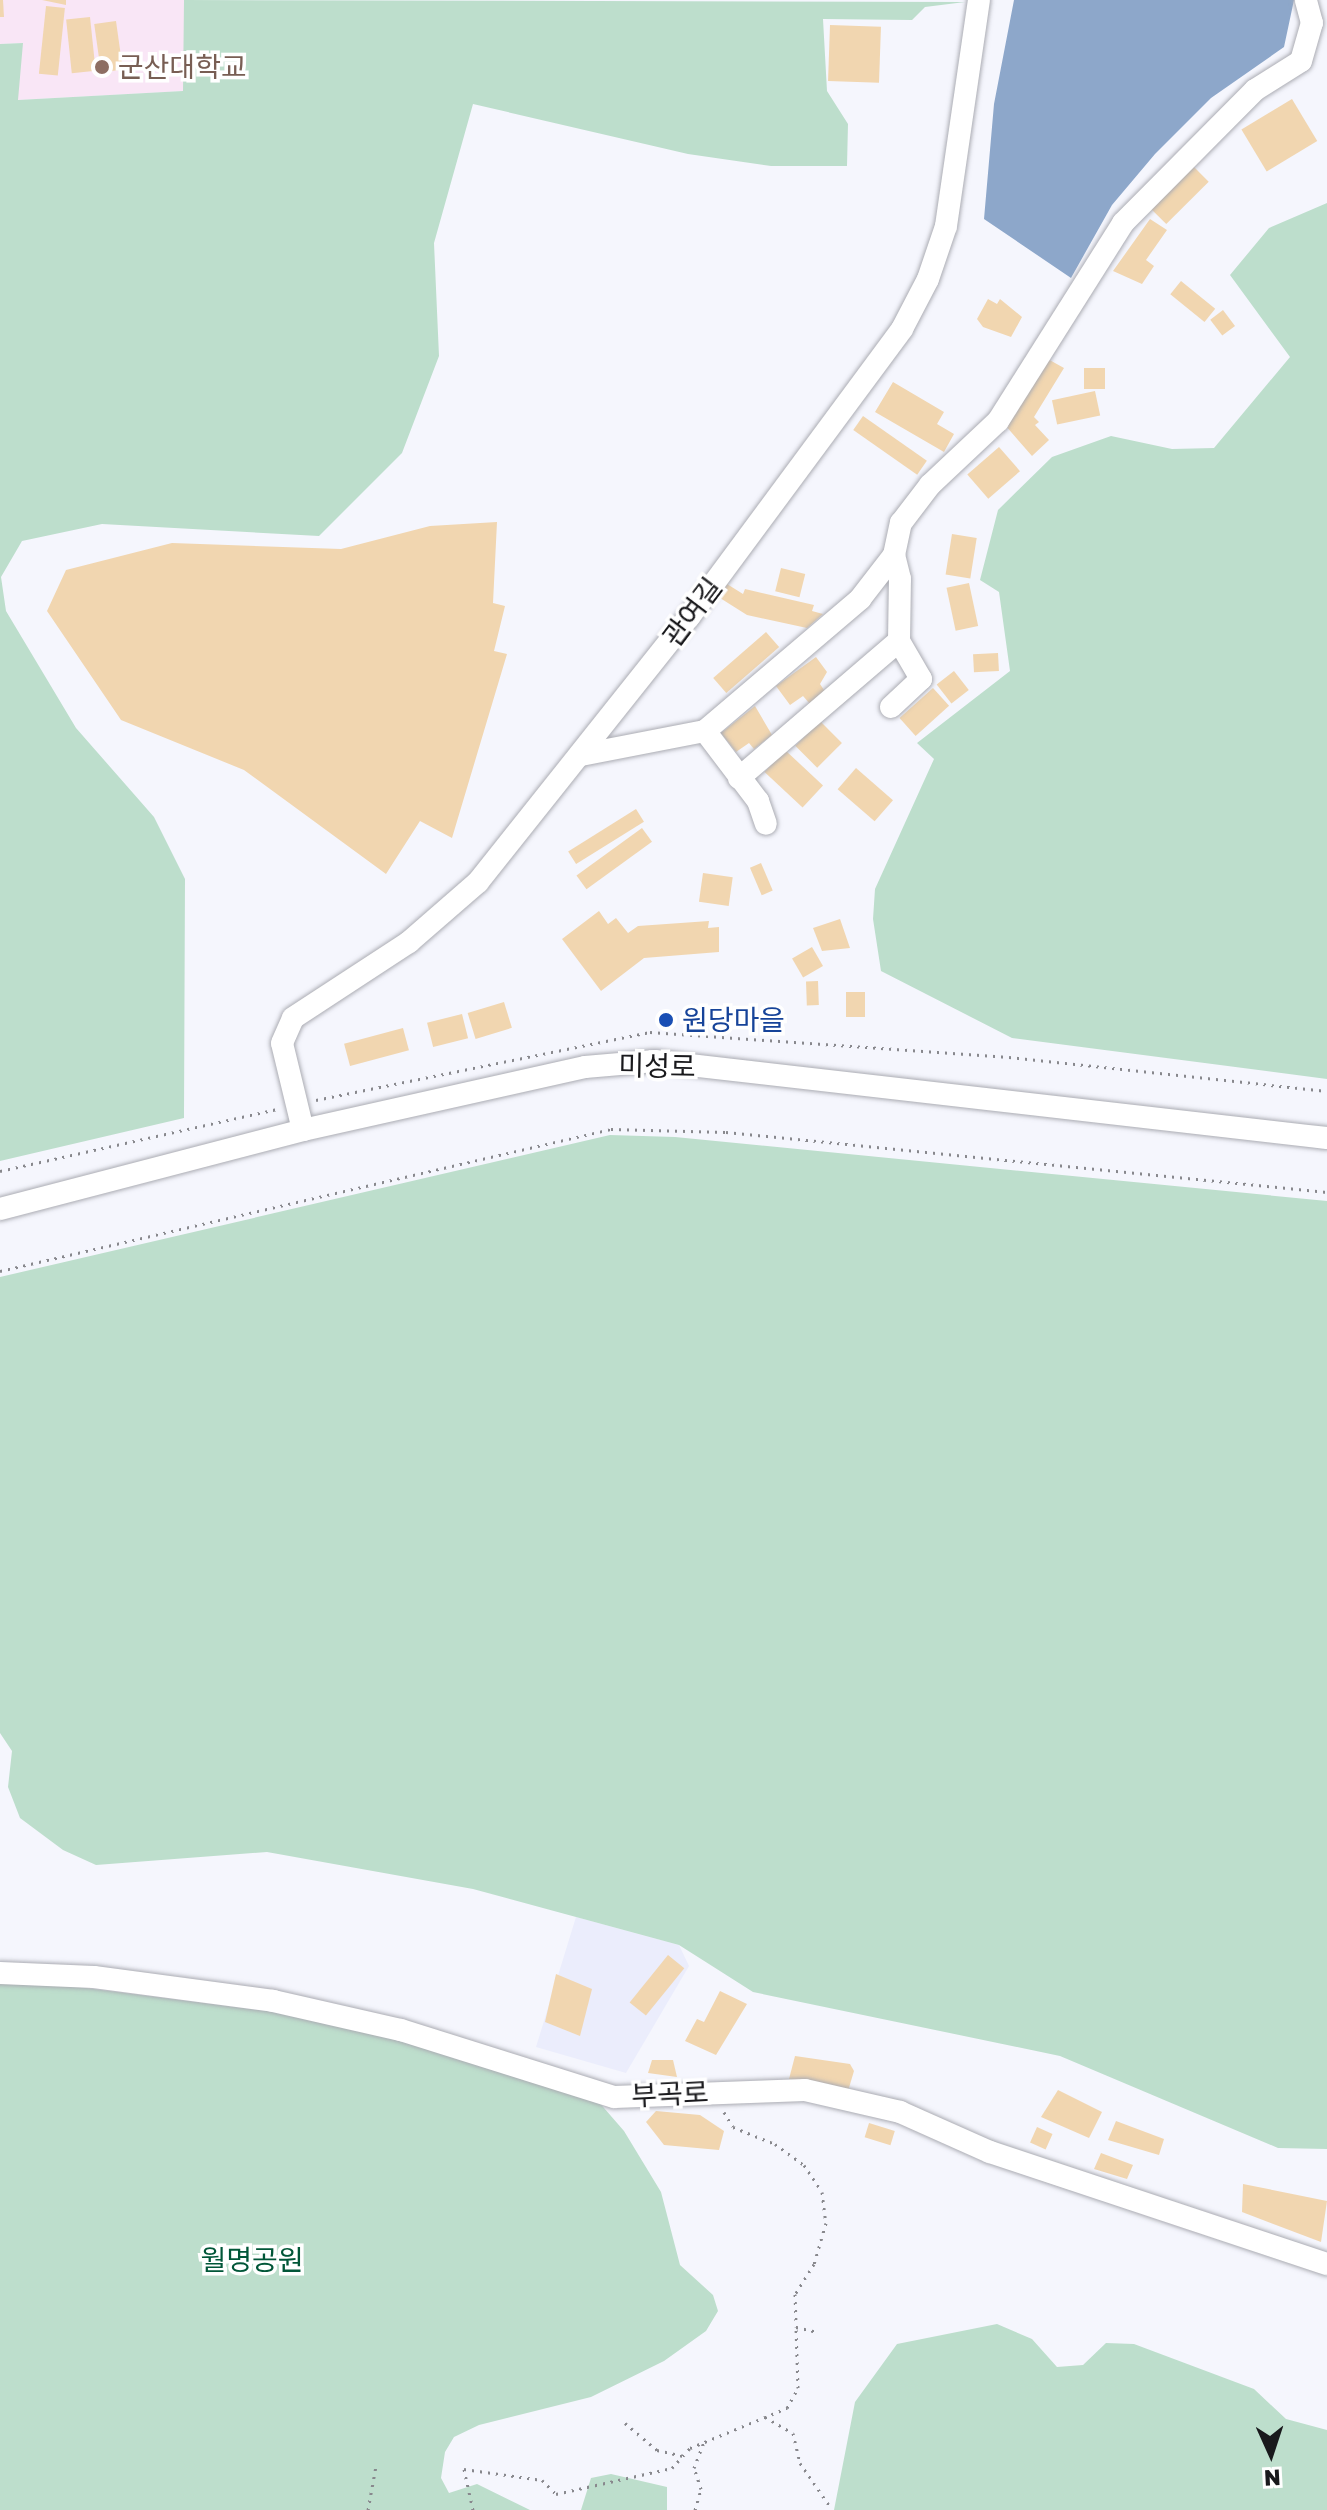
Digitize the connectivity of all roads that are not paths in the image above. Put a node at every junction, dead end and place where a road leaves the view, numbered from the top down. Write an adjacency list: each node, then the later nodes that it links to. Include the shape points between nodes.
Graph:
1 (979, 0): 7 (street, 관여길, via 946,226 928,279 902,329)
2 (1306, 0): 3 (street, via 1312,23 1301,61 1255,90 1123,223 998,421 930,485 901,523)
3 (894, 555): 4 (street, via 900,579); 6 (street, via 860,599)
4 (899, 641): 5 (street, via 921,679); 8 (street)
5 (891, 707)
6 (705, 731): 7 (street); 8 (street)
7 (581, 755): 10 (street, 관여길, via 478,882 409,942 293,1018 282,1043)
8 (739, 778): 9 (street, via 758,801)
9 (766, 824)
10 (303, 1130): 11 (street, 미성로, via 585,1067 655,1061); 12 (street, 미성로)
11 (1327, 1138)
12 (0, 1209)
13 (0, 1973): 14 (street, 부곡로, via 94,1977 273,2001 401,2030 614,2097 805,2090 900,2112 990,2152)
14 (1327, 2264)

